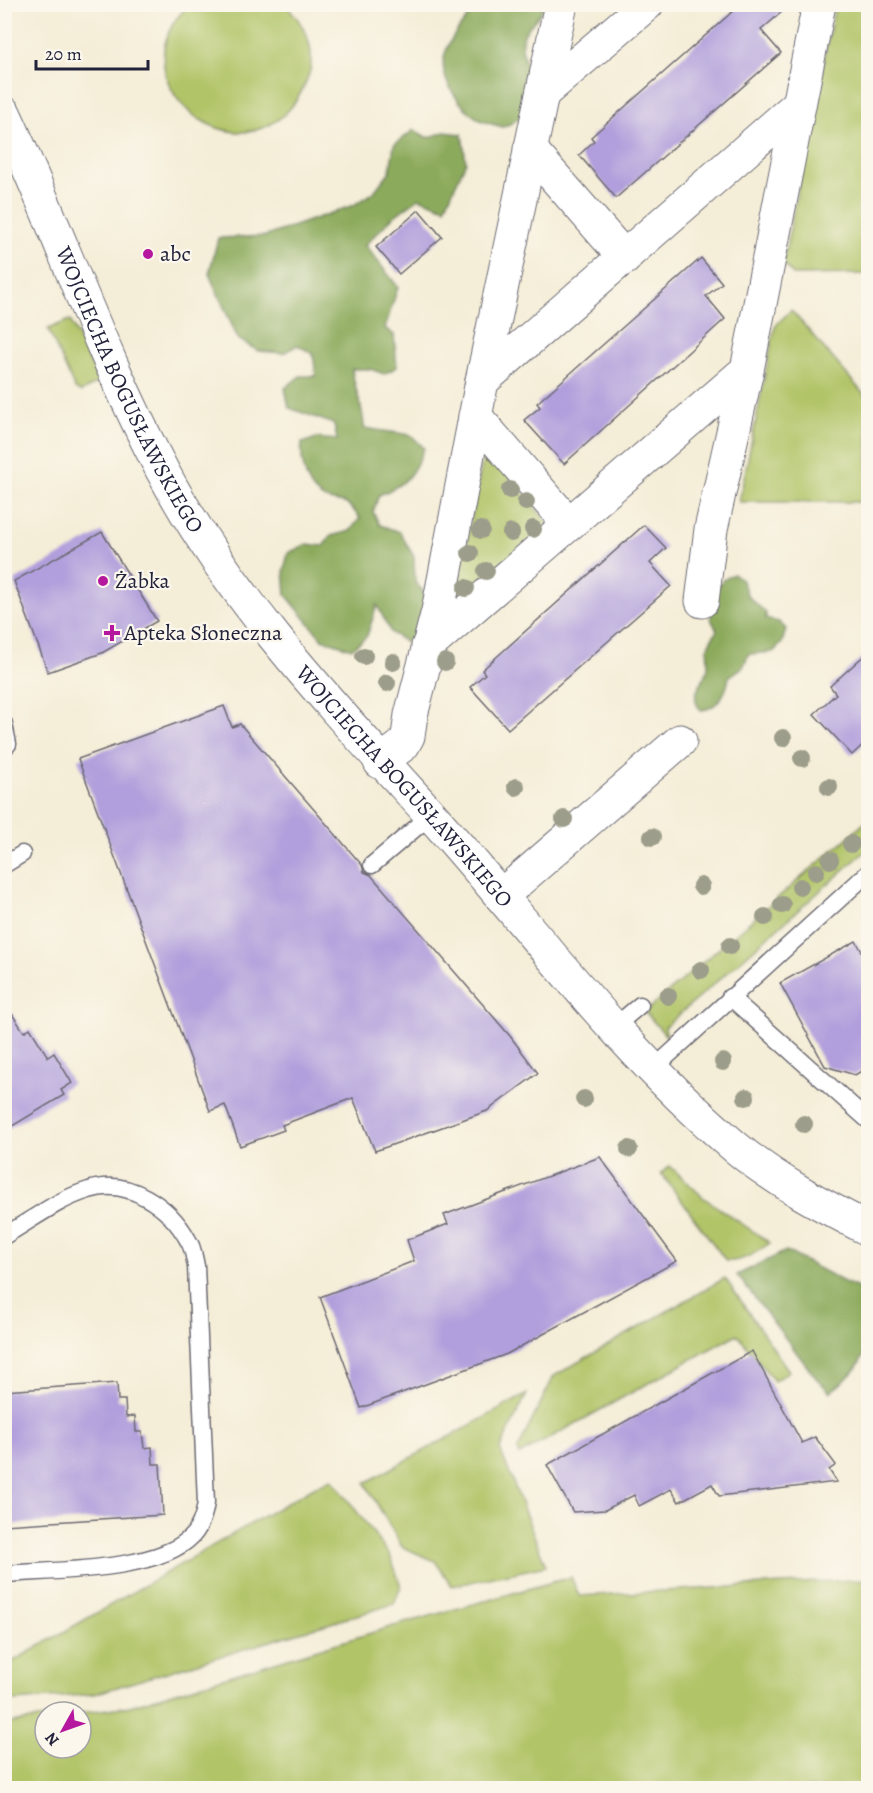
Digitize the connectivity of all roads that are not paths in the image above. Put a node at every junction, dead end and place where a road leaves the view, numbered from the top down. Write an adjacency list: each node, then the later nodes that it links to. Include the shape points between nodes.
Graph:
1 (561, 4): 4 (street)
2 (647, 4): 4 (street)
3 (819, 4): 5 (street)
4 (543, 93): 7 (street)
5 (799, 104): 8 (street); 9 (street)
6 (4, 113): 18 (street, WOJCIECHA BOGUSŁAWSKIEGO, via 103,345 162,471 230,580)
7 (530, 149): 8 (street); 10 (street)
8 (625, 258): 10 (street)
9 (747, 370): 12 (street); 13 (street, via 711,529)
10 (482, 381): 11 (street)
11 (475, 416): 12 (street); 14 (street)
12 (568, 523): 14 (street)
13 (702, 601)
14 (428, 646): 18 (street, via 408,736 403,745)
15 (4, 724): 17 (lane, via 8,744)
16 (680, 741): 24 (street)
17 (4, 748)
18 (380, 762): 19 (street, WOJCIECHA BOGUSŁAWSKIEGO)
19 (430, 815): 22 (lane); 24 (street, WOJCIECHA BOGUSŁAWSKIEGO)
20 (22, 854): 21 (lane)
21 (4, 865)
22 (372, 866)
23 (868, 873): 25 (lane)
24 (501, 896): 27 (street, WOJCIECHA BOGUSŁAWSKIEGO)
25 (730, 997): 28 (lane); 29 (lane)
26 (640, 1005): 27 (lane)
27 (613, 1028): 28 (street, WOJCIECHA BOGUSŁAWSKIEGO)
28 (652, 1070): 30 (street, WOJCIECHA BOGUSŁAWSKIEGO, via 736,1148 806,1197)
29 (868, 1120)
30 (868, 1229)
31 (4, 1236): 32 (lane, via 66,1199 91,1189 110,1187 146,1196 179,1225 190,1242 196,1266 206,1503 203,1520 191,1537 150,1559)
32 (4, 1574)

